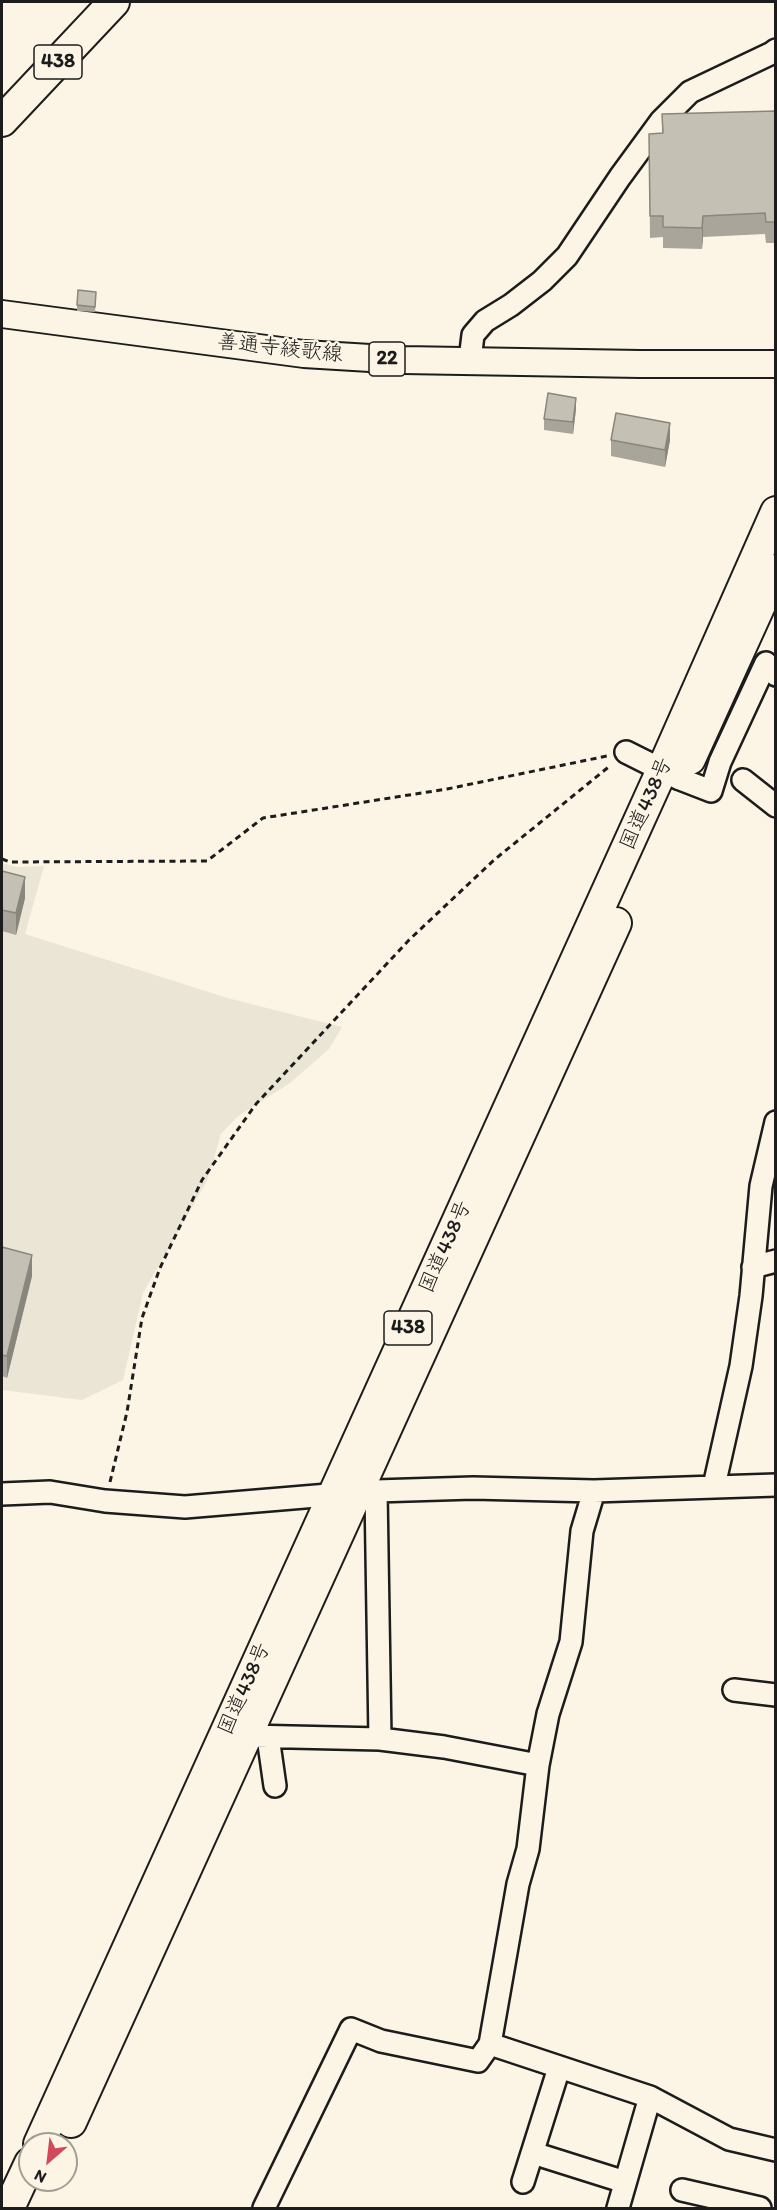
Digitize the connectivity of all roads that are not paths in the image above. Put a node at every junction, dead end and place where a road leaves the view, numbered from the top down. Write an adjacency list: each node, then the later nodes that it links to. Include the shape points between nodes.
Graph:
1 (114, 2): 3 (highway, 438)
2 (776, 50): 5 (street, via 690,92 675,106 567,256 542,281 485,321 473,335)
3 (2, 121)
4 (2, 314): 5 (main road, 善通寺綾歌線 / 22, via 304,354)
5 (470, 360): 6 (main road, 善通寺綾歌線 / 22)
6 (776, 364)
7 (776, 512): 11 (highway, 国道438号 / 438)
8 (776, 570): 11 (highway, 国道438号 / 438)
9 (776, 675): 11 (street, via 766,663 720,762 711,791)
10 (626, 752): 11 (street)
11 (671, 774): 20 (highway, 国道438号 / 438)
12 (743, 780): 13 (street)
13 (776, 806)
14 (776, 1122): 16 (street, via 761,1186)
15 (776, 1261): 16 (street)
16 (753, 1266): 18 (street, via 741,1366)
17 (776, 1485): 18 (street)
18 (714, 1486): 19 (street)
19 (594, 1491): 20 (street, via 473,1488); 26 (street, via 582,1531 571,1642 548,1714)
20 (356, 1493): 21 (street, via 185,1507 50,1492); 24 (highway, 国道438号 / 438); 25 (street, via 377,1637); 31 (highway, 国道438号 / 438)
21 (2, 1494)
22 (734, 1690): 23 (street)
23 (776, 1695)
24 (258, 1736): 25 (street); 27 (street); 32 (highway, 国道438号 / 438)
25 (380, 1739): 26 (street)
26 (538, 1765): 28 (street, via 528,1849 506,1943)
27 (275, 1786)
28 (490, 2044): 29 (street); 42 (street, via 478,2061 381,2041 351,2029)
29 (559, 2068): 30 (street); 34 (street)
30 (650, 2097): 33 (street, via 729,2139); 36 (street)
31 (45, 2132)
32 (67, 2132)
33 (776, 2150)
34 (532, 2153): 35 (street); 36 (street)
35 (523, 2182)
36 (625, 2182): 43 (street)
37 (18, 2189): 40 (highway)
38 (682, 2190): 44 (street)
39 (38, 2192): 41 (highway)
40 (9, 2208)
41 (31, 2208)
42 (264, 2208)
43 (618, 2208)
44 (760, 2208)

